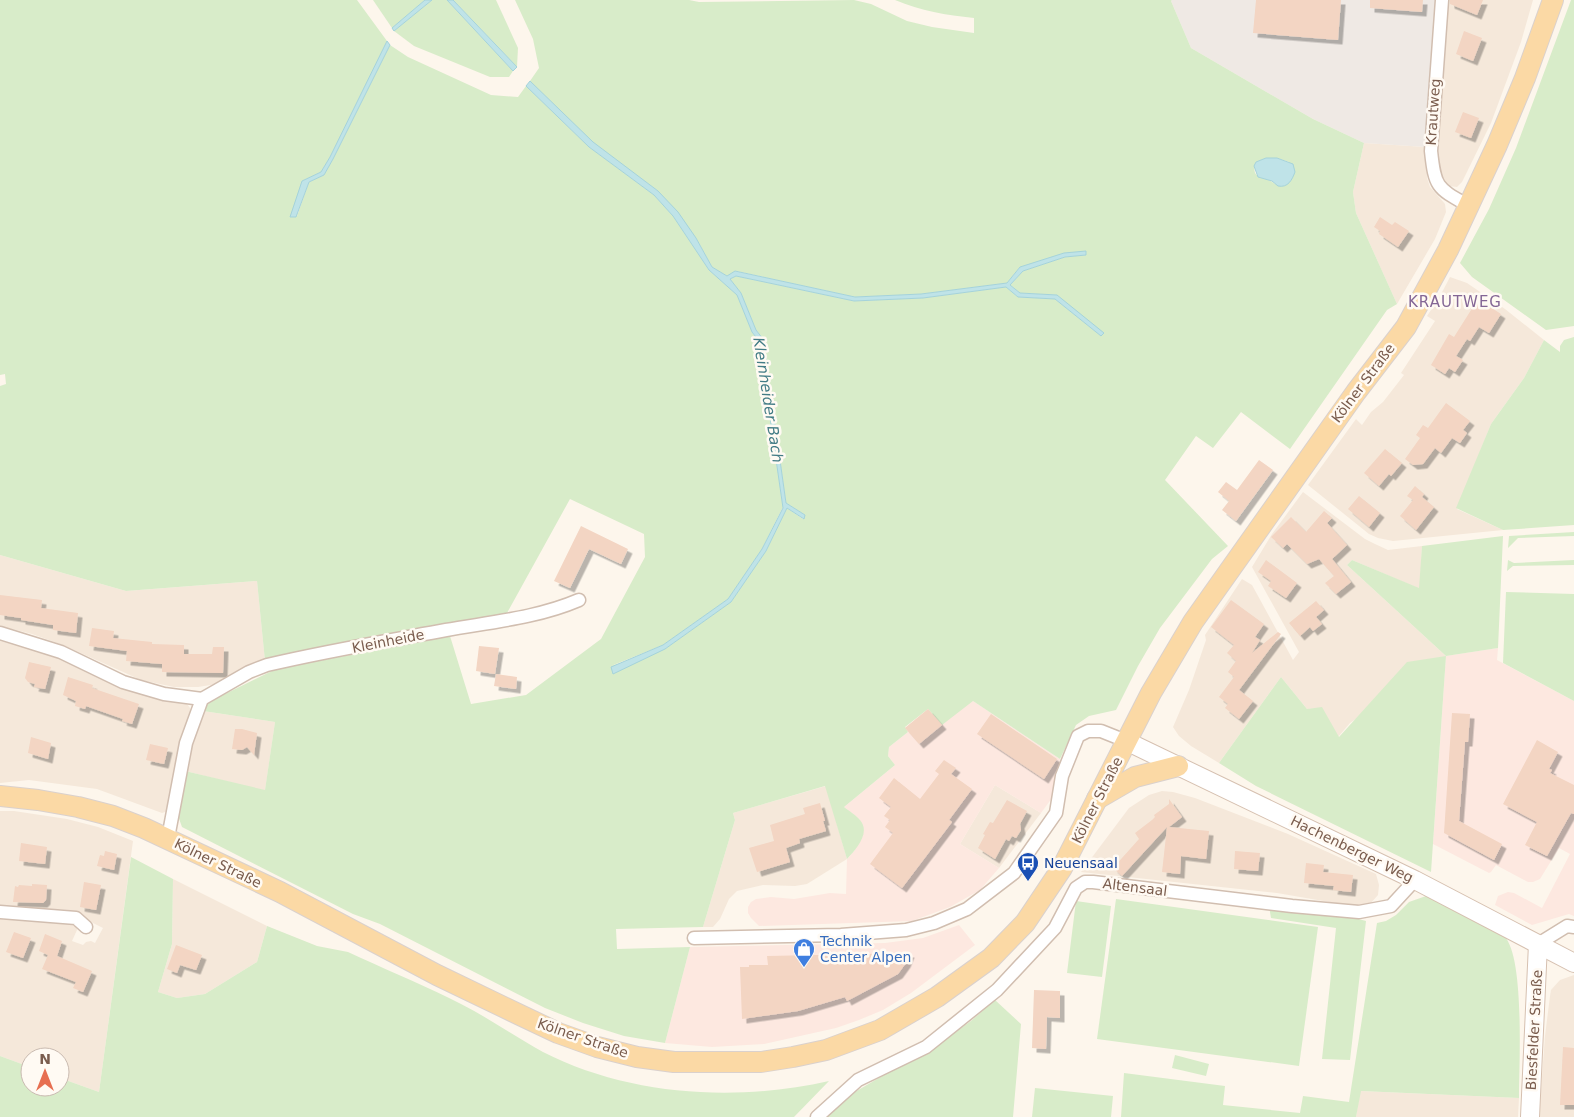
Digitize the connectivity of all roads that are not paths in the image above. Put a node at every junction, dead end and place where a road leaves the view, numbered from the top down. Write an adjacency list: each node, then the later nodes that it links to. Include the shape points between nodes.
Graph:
1 (1442, 0): 3 (street, Krautweg, via 1431,151 1433,172 1446,194)
2 (1553, 0): 3 (main road, Kölner Straße, via 1525,78)
3 (1469, 206): 7 (main road, Kölner Straße, via 1406,327 1193,622)
4 (579, 600): 6 (street, Kleinheide, via 558,609 511,620 267,665)
5 (0, 633): 6 (street, via 61,652 123,682 164,694)
6 (202, 699): 11 (street, via 186,743)
7 (1126, 741): 8 (street, Hachenberger Weg); 10 (main road, Kölner Straße); 16 (street, Kölner Straße, via 1101,731 1088,731 1078,736 1062,776 1056,813 1014,873 967,909 906,930 841,935)
8 (1178, 766): 10 (main road, via 1136,777); 12 (street, Hachenberger Weg)
9 (0, 796): 11 (main road, Kölner Straße, via 78,807 113,816)
10 (1097, 799): 11 (main road, Kölner Straße, via 1062,868 1042,898 1025,923 990,958 937,997 880,1030 826,1050 761,1062 674,1062 636,1057 558,1033)
11 (168, 838)
12 (1415, 880): 17 (street, Hachenberger Weg); 19 (street, Altensaal, via 1391,906 1359,912 1086,882 1076,888 1055,928 997,990 926,1047 858,1080)
13 (0, 912): 14 (street, via 76,918)
14 (86, 927)
15 (1574, 927): 17 (street, via 1567,926)
16 (694, 938)
17 (1538, 944): 18 (street, Hachenberger Weg); 20 (street, Biesfelder Straße)
18 (1574, 964)
19 (817, 1117)
20 (1530, 1117)

